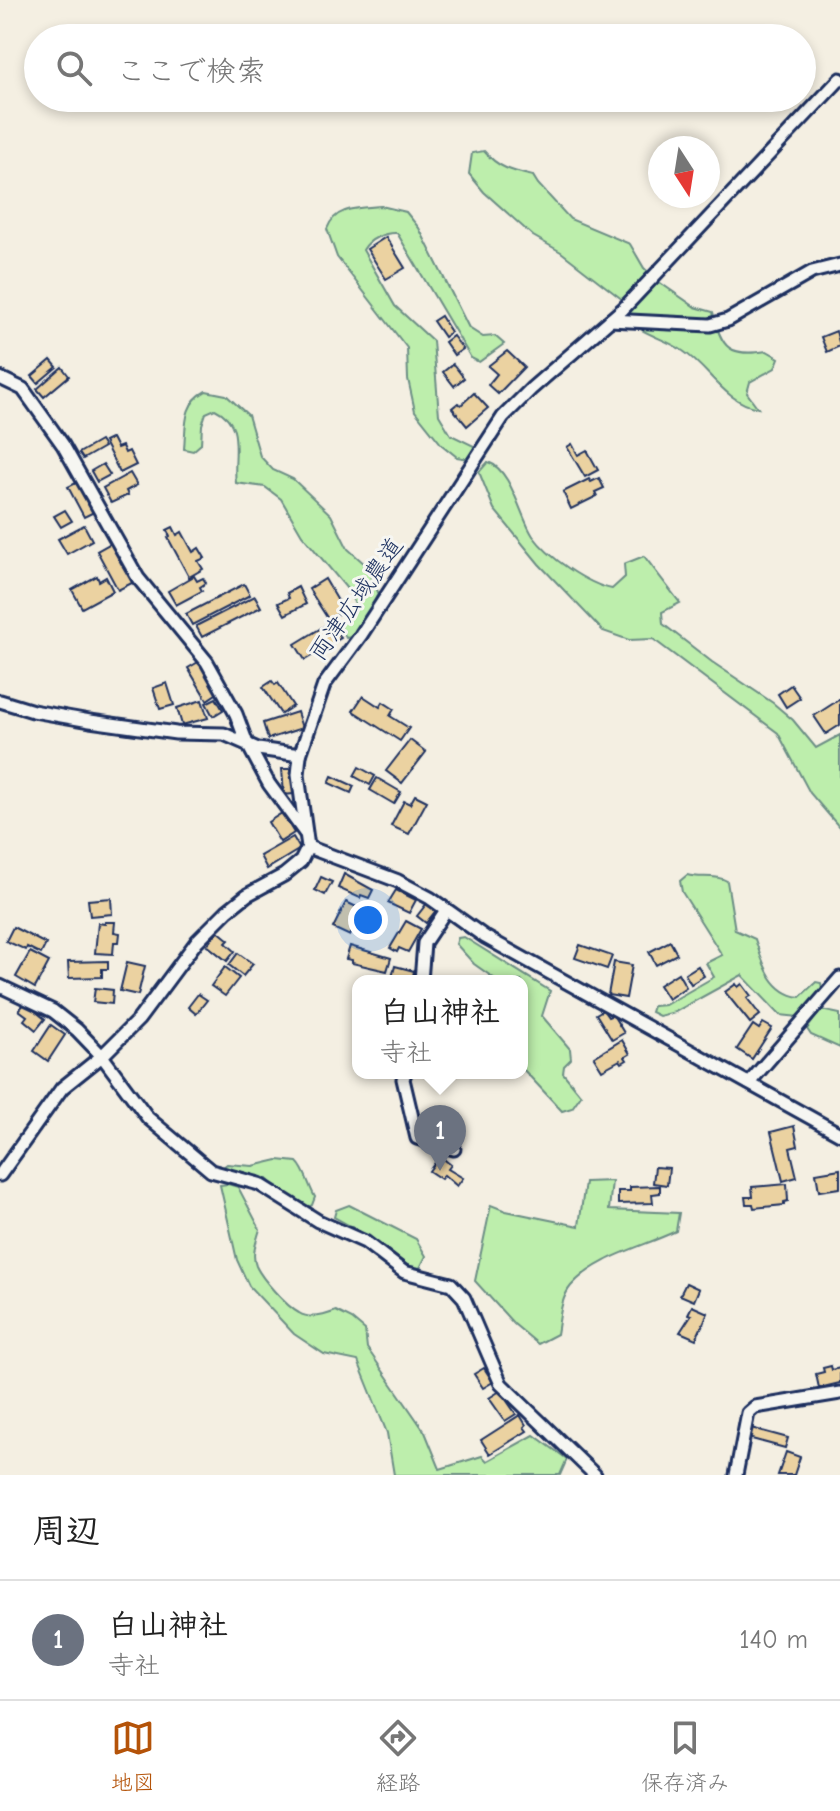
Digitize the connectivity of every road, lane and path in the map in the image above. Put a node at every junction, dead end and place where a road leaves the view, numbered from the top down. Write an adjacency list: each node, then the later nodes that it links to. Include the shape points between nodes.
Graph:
1 (840, 79): 2 (street, 両津広域農道)
2 (816, 104)
3 (809, 112): 5 (street, 両津広域農道)
4 (840, 265): 5 (street, via 812,272 710,325)
5 (610, 320): 9 (street, 両津広域農道, via 503,417 324,685)
6 (0, 378): 8 (street, via 23,389 63,445 138,578 207,662)
7 (0, 701): 8 (street, via 90,721 224,734)
8 (246, 741): 9 (street, via 258,749); 10 (street, via 277,798)
9 (300, 755): 10 (street, 両津広域農道)
10 (305, 834): 11 (street, 両津広域農道)
11 (308, 847): 12 (street, via 398,881); 16 (street, via 293,868 247,895 207,931 139,1019)
12 (446, 910): 13 (street, via 424,943); 18 (street, via 485,937)
13 (421, 975)
14 (840, 978): 18 (street)
15 (0, 986): 16 (street, via 53,1011)
16 (102, 1056): 21 (street, via 62,1088); 23 (street, via 148,1118 211,1171 259,1184 318,1221 365,1242 404,1272 451,1284 464,1298 501,1384)
17 (403, 1079): 20 (street, via 417,1138)
18 (749, 1083): 19 (street)
19 (840, 1134)
20 (454, 1149)
21 (0, 1175)
22 (840, 1393): 24 (street, via 755,1407 748,1413)
23 (595, 1475)
24 (736, 1475)

